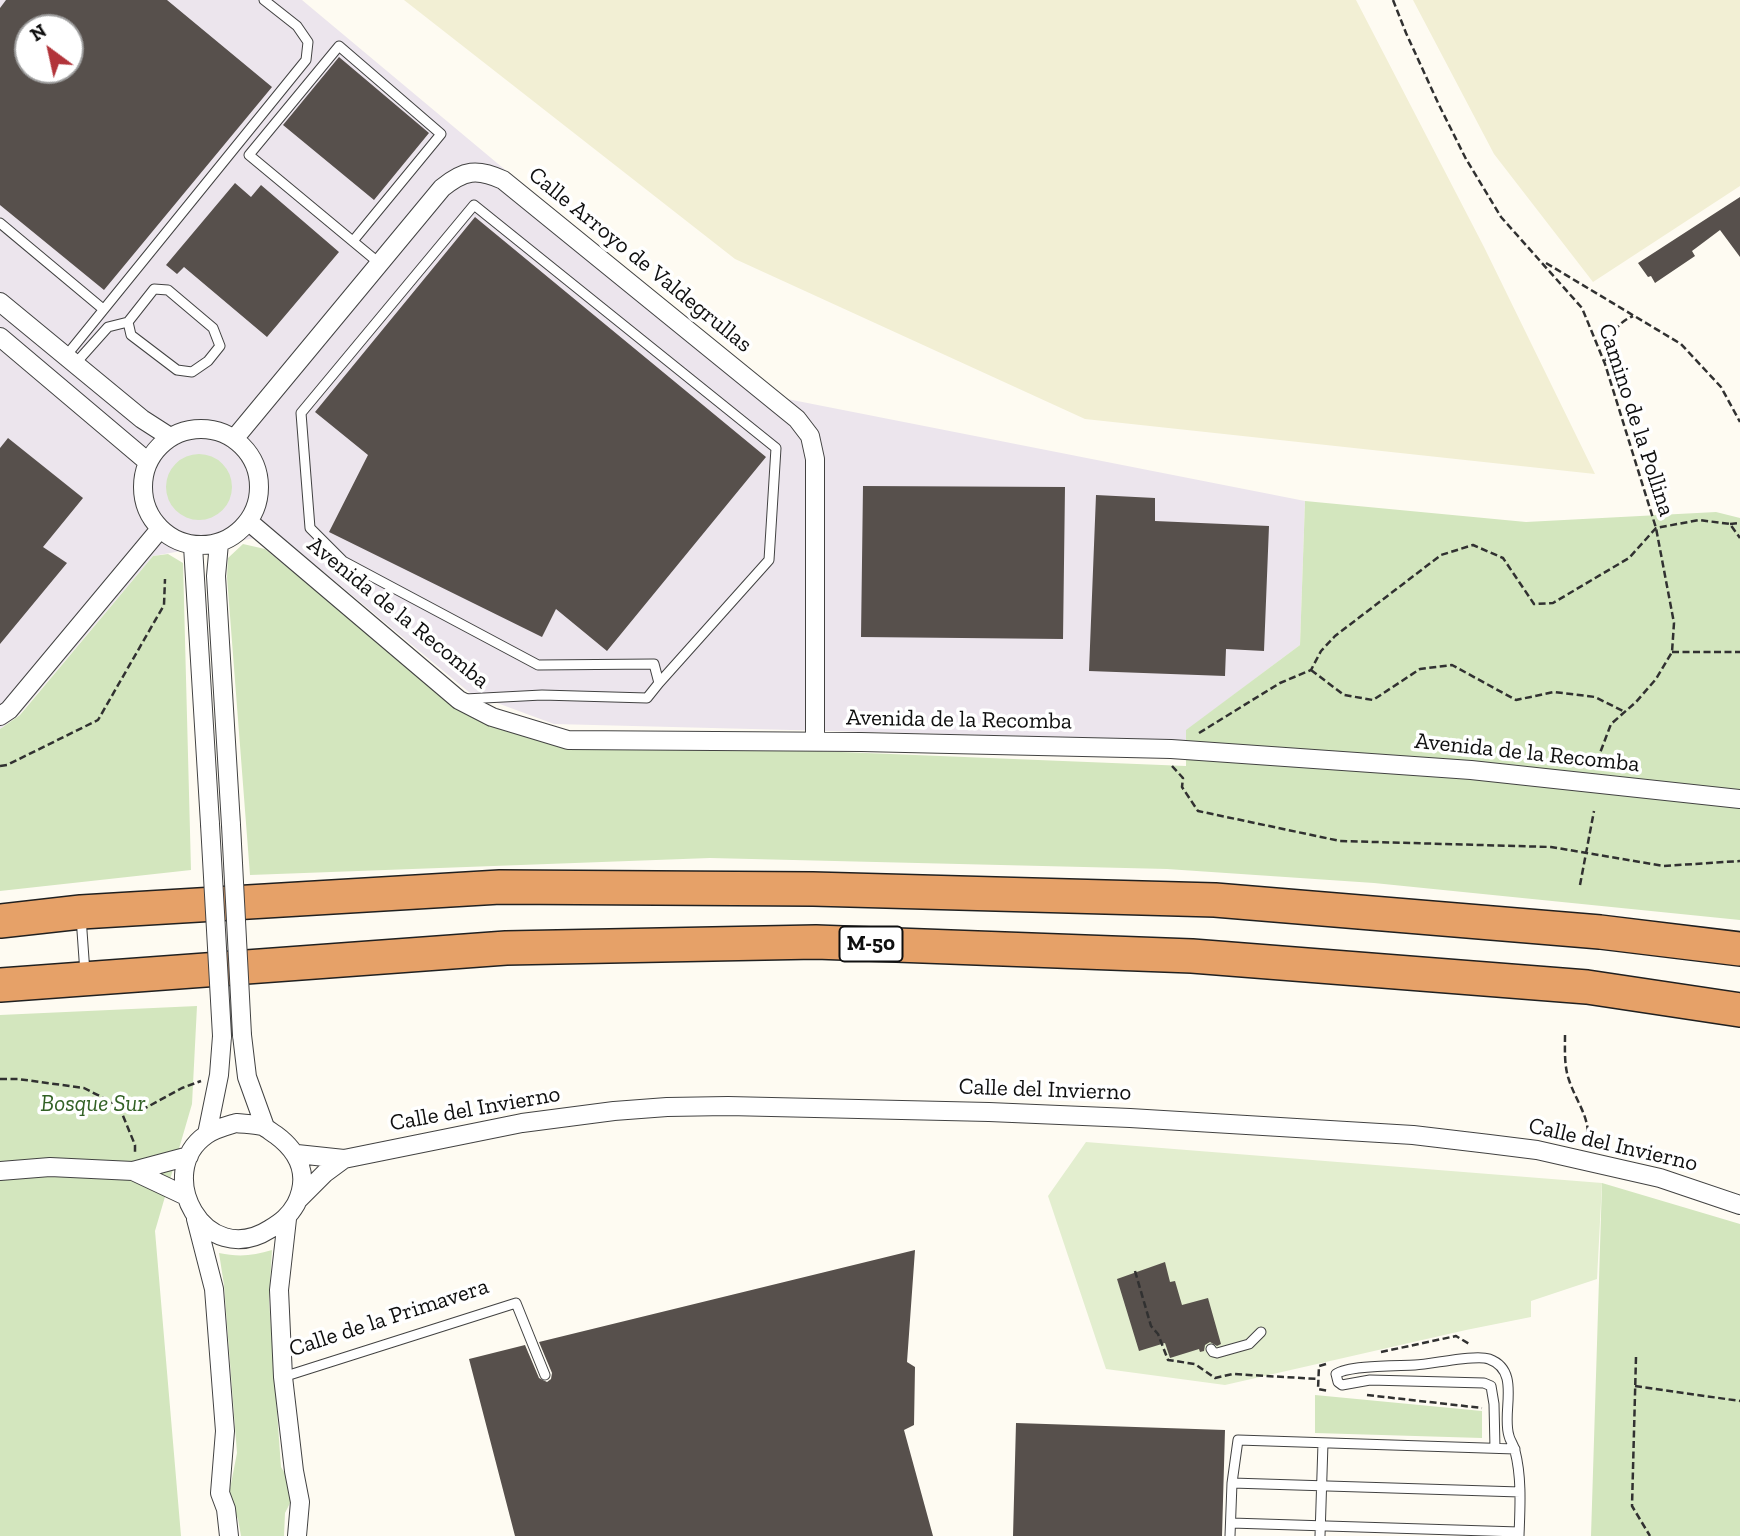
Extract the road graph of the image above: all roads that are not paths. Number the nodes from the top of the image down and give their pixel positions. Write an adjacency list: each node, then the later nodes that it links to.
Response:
1 (264, 0): 6 (lane)
2 (0, 223): 6 (lane)
3 (353, 241): 3 (lane); 4 (lane)
4 (379, 263): 11 (street, Calle Arroyo de Valdegrullas); 20 (street, Calle Arroyo de Valdegrullas)
5 (0, 302): 9 (street)
6 (103, 309): 9 (lane)
7 (128, 322): 7 (lane); 9 (lane)
8 (0, 337): 12 (street)
9 (70, 360): 10 (street)
10 (170, 438): 11 (street); 12 (street)
11 (234, 439): 13 (street)
12 (148, 462): 14 (street)
13 (248, 521): 15 (street); 18 (street, Avenida de la Recomba)
14 (160, 528): 16 (street); 19 (street)
15 (219, 542): 16 (street); 28 (street, bridge)
16 (193, 546): 29 (street, bridge)
17 (659, 683): 17 (lane); 18 (lane)
18 (459, 700): 20 (street, Avenida de la Recomba)
19 (0, 716)
20 (815, 741): 21 (street, Avenida de la Recomba)
21 (1740, 799)
22 (81, 912): 23 (highway); 24 (highway); 25 (lane)
23 (0, 921)
24 (1740, 949)
25 (86, 978): 26 (highway, M-50); 27 (highway, M-50)
26 (0, 985)
27 (1740, 1010)
28 (265, 1127): 29 (street); 30 (street)
29 (207, 1134): 31 (street)
30 (297, 1154): 32 (street); 36 (street)
31 (189, 1156): 34 (street); 35 (street)
32 (344, 1159): 36 (street); 37 (street, Calle del Invierno)
33 (0, 1171): 34 (street)
34 (133, 1171): 35 (street)
35 (186, 1196): 38 (street)
36 (297, 1201): 39 (street)
37 (1740, 1205)
38 (197, 1219): 39 (street); 53 (street)
39 (287, 1219): 43 (street, Calle de la Primavera)
40 (1261, 1332): 41 (lane)
41 (1211, 1349)
42 (545, 1375): 43 (lane, Calle de la Primavera)
43 (283, 1377): 54 (street, Calle de la Primavera)
44 (1323, 1443): 45 (lane); 47 (lane); 48 (lane)
45 (1495, 1448): 46 (lane); 46 (lane)
46 (1515, 1449): 49 (lane)
47 (1232, 1483): 48 (lane); 50 (lane)
48 (1322, 1486): 49 (lane); 51 (lane)
49 (1520, 1492): 52 (lane)
50 (1231, 1523): 51 (lane); 55 (lane)
51 (1321, 1531): 52 (lane)
52 (1519, 1534)
53 (229, 1536)
54 (297, 1536)
55 (1230, 1536)

